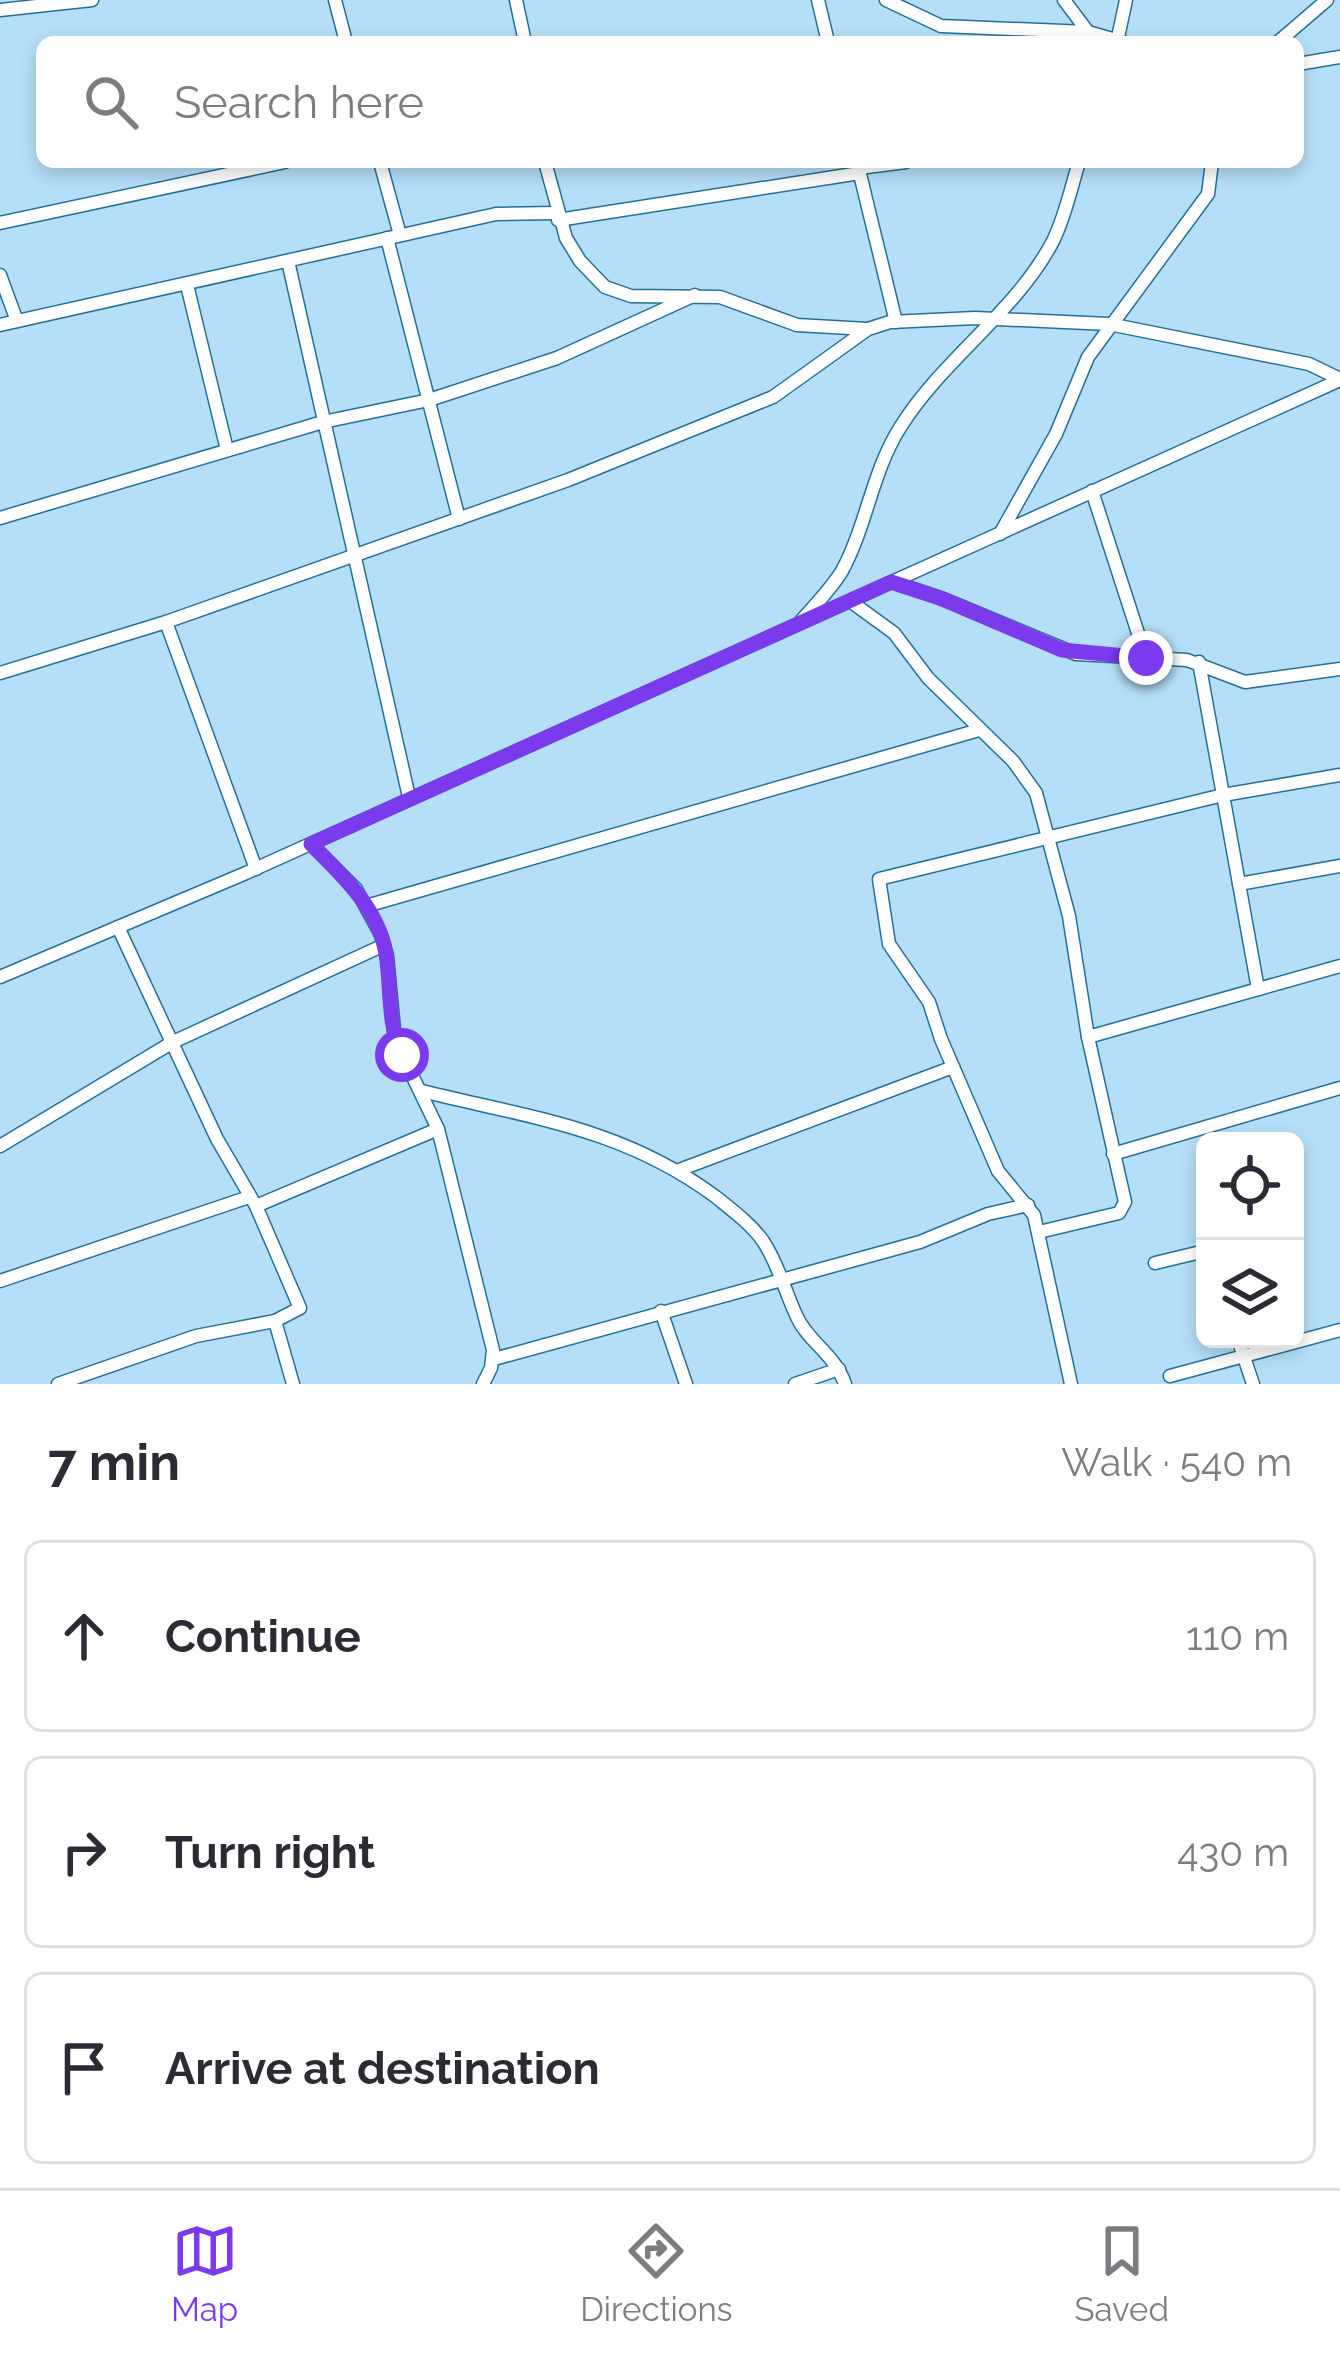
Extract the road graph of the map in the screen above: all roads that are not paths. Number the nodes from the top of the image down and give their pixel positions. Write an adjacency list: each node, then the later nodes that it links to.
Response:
1 (92, 0): 9 (street)
2 (334, 0): 11 (street)
3 (516, 0): 12 (street)
4 (818, 0): 13 (street)
5 (886, 0): 10 (street)
6 (1064, 0): 10 (street)
7 (1126, 0): 15 (street)
8 (1327, 0): 16 (street)
9 (0, 10)
10 (1088, 32): 14 (street)
11 (344, 36)
12 (524, 36)
13 (827, 36)
14 (1102, 36)
15 (1120, 36)
16 (1285, 36)
17 (1340, 56): 18 (street)
18 (1304, 63)
19 (257, 168): 26 (street)
20 (381, 168): 27 (street)
21 (546, 168): 25 (street)
22 (859, 168): 25 (street); 34 (street)
23 (1077, 168): 32 (street)
24 (1211, 168): 35 (street)
25 (557, 217): 27 (street); 31 (street)
26 (0, 223)
27 (394, 237): 28 (street); 39 (street)
28 (288, 261): 30 (street); 40 (street)
29 (0, 275): 33 (street)
30 (187, 285): 33 (street); 41 (street)
31 (694, 295): 37 (street); 39 (street)
32 (995, 318): 34 (street); 35 (street); 50 (street)
33 (17, 321): 36 (street)
34 (896, 322): 37 (street)
35 (1109, 324): 38 (street); 45 (street)
36 (0, 325)
37 (868, 329): 44 (street)
38 (1340, 379): 42 (street)
39 (429, 400): 40 (street); 44 (street)
40 (323, 422): 41 (street); 46 (street)
41 (227, 450): 43 (street)
42 (1092, 491): 45 (street); 51 (street)
43 (0, 518)
44 (459, 519): 46 (street)
45 (999, 535): 47 (street)
46 (353, 557): 49 (street); 58 (street)
47 (891, 582): 48 (street); 51 (street)
48 (850, 601): 50 (street); 55 (street)
49 (166, 622): 54 (street); 62 (street)
50 (799, 624): 58 (street)
51 (1146, 658): 52 (street)
52 (1199, 662): 53 (street); 57 (street)
53 (1340, 669)
54 (0, 673)
55 (979, 730): 59 (street); 64 (street)
56 (1340, 775): 57 (street)
57 (1223, 795): 59 (street); 63 (street)
58 (409, 797): 60 (street)
59 (1050, 836): 70 (street); 72 (street)
60 (311, 844): 62 (street); 64 (street)
61 (1340, 866): 63 (street)
62 (256, 868): 65 (street)
63 (1240, 884): 69 (street)
64 (366, 906): 66 (street)
65 (118, 927): 68 (street); 71 (street)
66 (384, 945): 71 (street); 74 (street)
67 (1340, 966): 69 (street)
68 (0, 977)
69 (1258, 989): 70 (street)
70 (1088, 1037): 77 (street)
71 (173, 1042): 76 (street); 79 (street)
72 (953, 1066): 78 (street); 80 (street)
73 (1340, 1088): 77 (street)
74 (422, 1091): 75 (street); 78 (street)
75 (437, 1130): 79 (street); 91 (street)
76 (0, 1147)
77 (1113, 1154): 81 (street)
78 (679, 1170): 84 (street)
79 (253, 1201): 85 (street); 87 (street)
80 (1028, 1205): 81 (street); 84 (street)
81 (1039, 1232): 100 (street)
82 (1196, 1253): 83 (street)
83 (1154, 1263)
84 (783, 1277): 86 (street); 92 (street)
85 (0, 1281)
86 (661, 1311): 91 (street); 97 (street)
87 (275, 1321): 94 (street); 95 (street)
88 (1340, 1330): 90 (street)
89 (1241, 1348): 90 (street)
90 (1243, 1355): 93 (street); 101 (street)
91 (494, 1359): 96 (street)
92 (839, 1370): 98 (street); 99 (street)
93 (1171, 1376)
94 (58, 1384)
95 (293, 1384)
96 (483, 1384)
97 (686, 1384)
98 (795, 1384)
99 (845, 1384)
100 (1071, 1384)
101 (1253, 1384)

